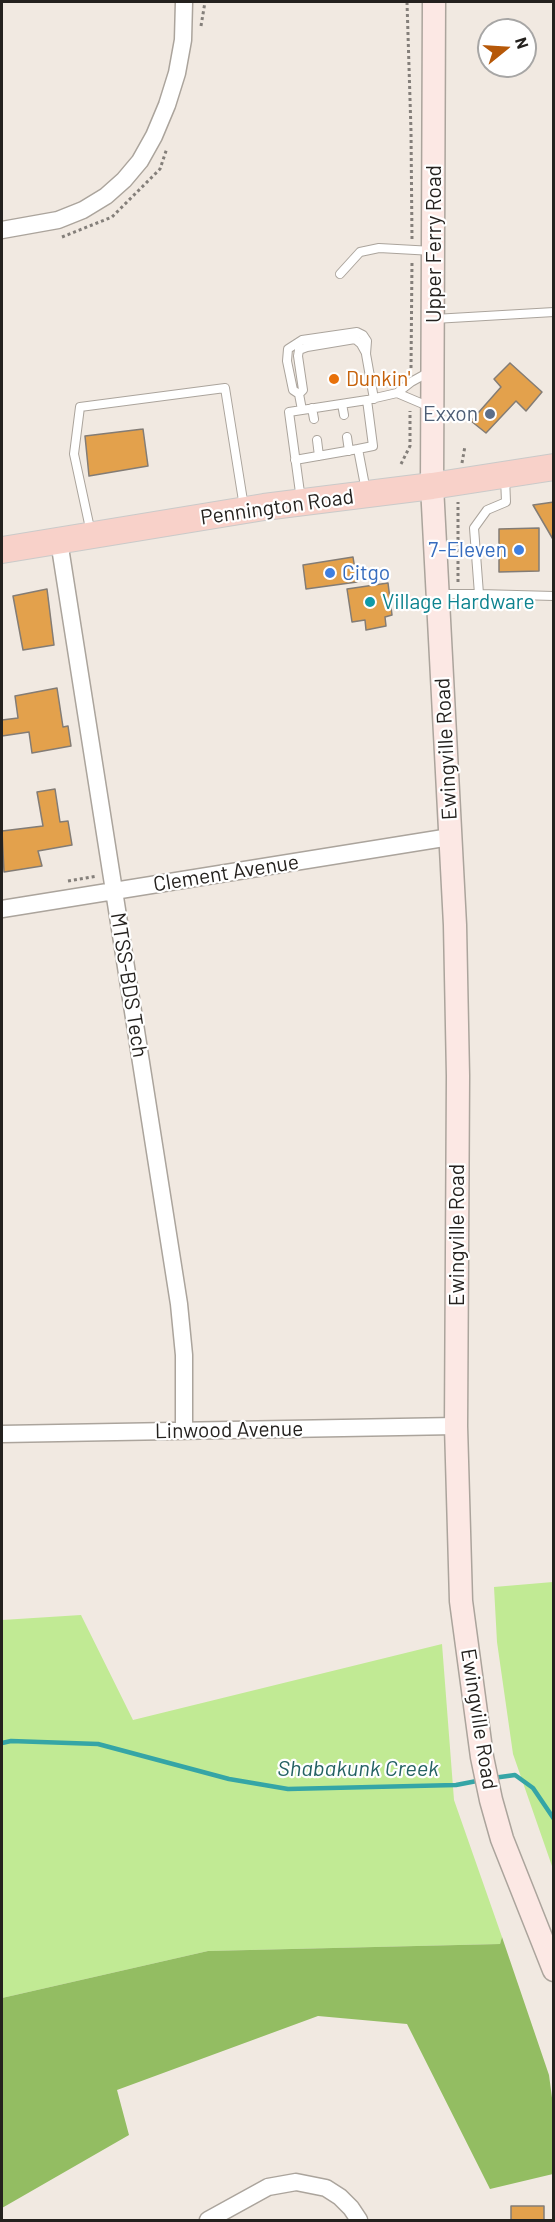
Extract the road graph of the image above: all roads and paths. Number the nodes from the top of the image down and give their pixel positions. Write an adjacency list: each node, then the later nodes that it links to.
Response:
1 (184, 2): 4 (street)
2 (407, 2): 5 (path)
3 (434, 2): 5 (main road, Upper Ferry Road)
4 (2, 230)
5 (423, 250): 6 (lane); 8 (main road, Upper Ferry Road); 10 (path)
6 (340, 274)
7 (554, 312): 8 (lane)
8 (434, 319): 9 (main road, Upper Ferry Road)
9 (433, 370): 10 (lane); 16 (main road, Upper Ferry Road)
10 (411, 382): 11 (lane)
11 (397, 393): 12 (lane); 13 (lane)
12 (411, 399): 16 (lane); 25 (path)
13 (370, 400): 14 (lane); 17 (lane); 22 (lane)
14 (342, 404): 15 (lane); 18 (lane)
15 (312, 408): 17 (lane); 19 (lane)
16 (433, 409): 28 (main road, Upper Ferry Road)
17 (302, 410): 24 (lane)
18 (344, 415)
19 (314, 419)
20 (347, 436): 22 (lane)
21 (317, 440): 23 (lane)
22 (354, 450): 23 (lane); 29 (lane)
23 (319, 456): 24 (lane)
24 (295, 460): 30 (lane)
25 (400, 464)
26 (554, 467): 27 (main road, Pennington Road)
27 (504, 474): 28 (main road, Pennington Road); 36 (lane)
28 (432, 486): 29 (main road, Pennington Road); 35 (main road, Ewingville Road)
29 (367, 494): 30 (main road, Pennington Road)
30 (301, 503): 31 (main road, Pennington Road)
31 (245, 510): 32 (main road, Pennington Road); 32 (lane)
32 (91, 535): 33 (main road, Pennington Road)
33 (59, 541): 34 (main road, Pennington Road); 39 (street, MTSS-BDS Tech)
34 (2, 550)
35 (438, 594): 36 (lane); 38 (main road, Ewingville Road)
36 (479, 594): 37 (lane)
37 (554, 596)
38 (450, 837): 39 (street, Clement Avenue); 41 (main road, Ewingville Road)
39 (114, 891): 40 (street, Clement Avenue); 42 (street, MTSS-BDS Tech)
40 (2, 909)
41 (456, 1426): 42 (street, Linwood Avenue); 44 (main road, Ewingville Road)
42 (184, 1430): 43 (street, Linwood Avenue)
43 (2, 1434)
44 (554, 1970)
45 (208, 2220): 46 (street)
46 (359, 2220)

